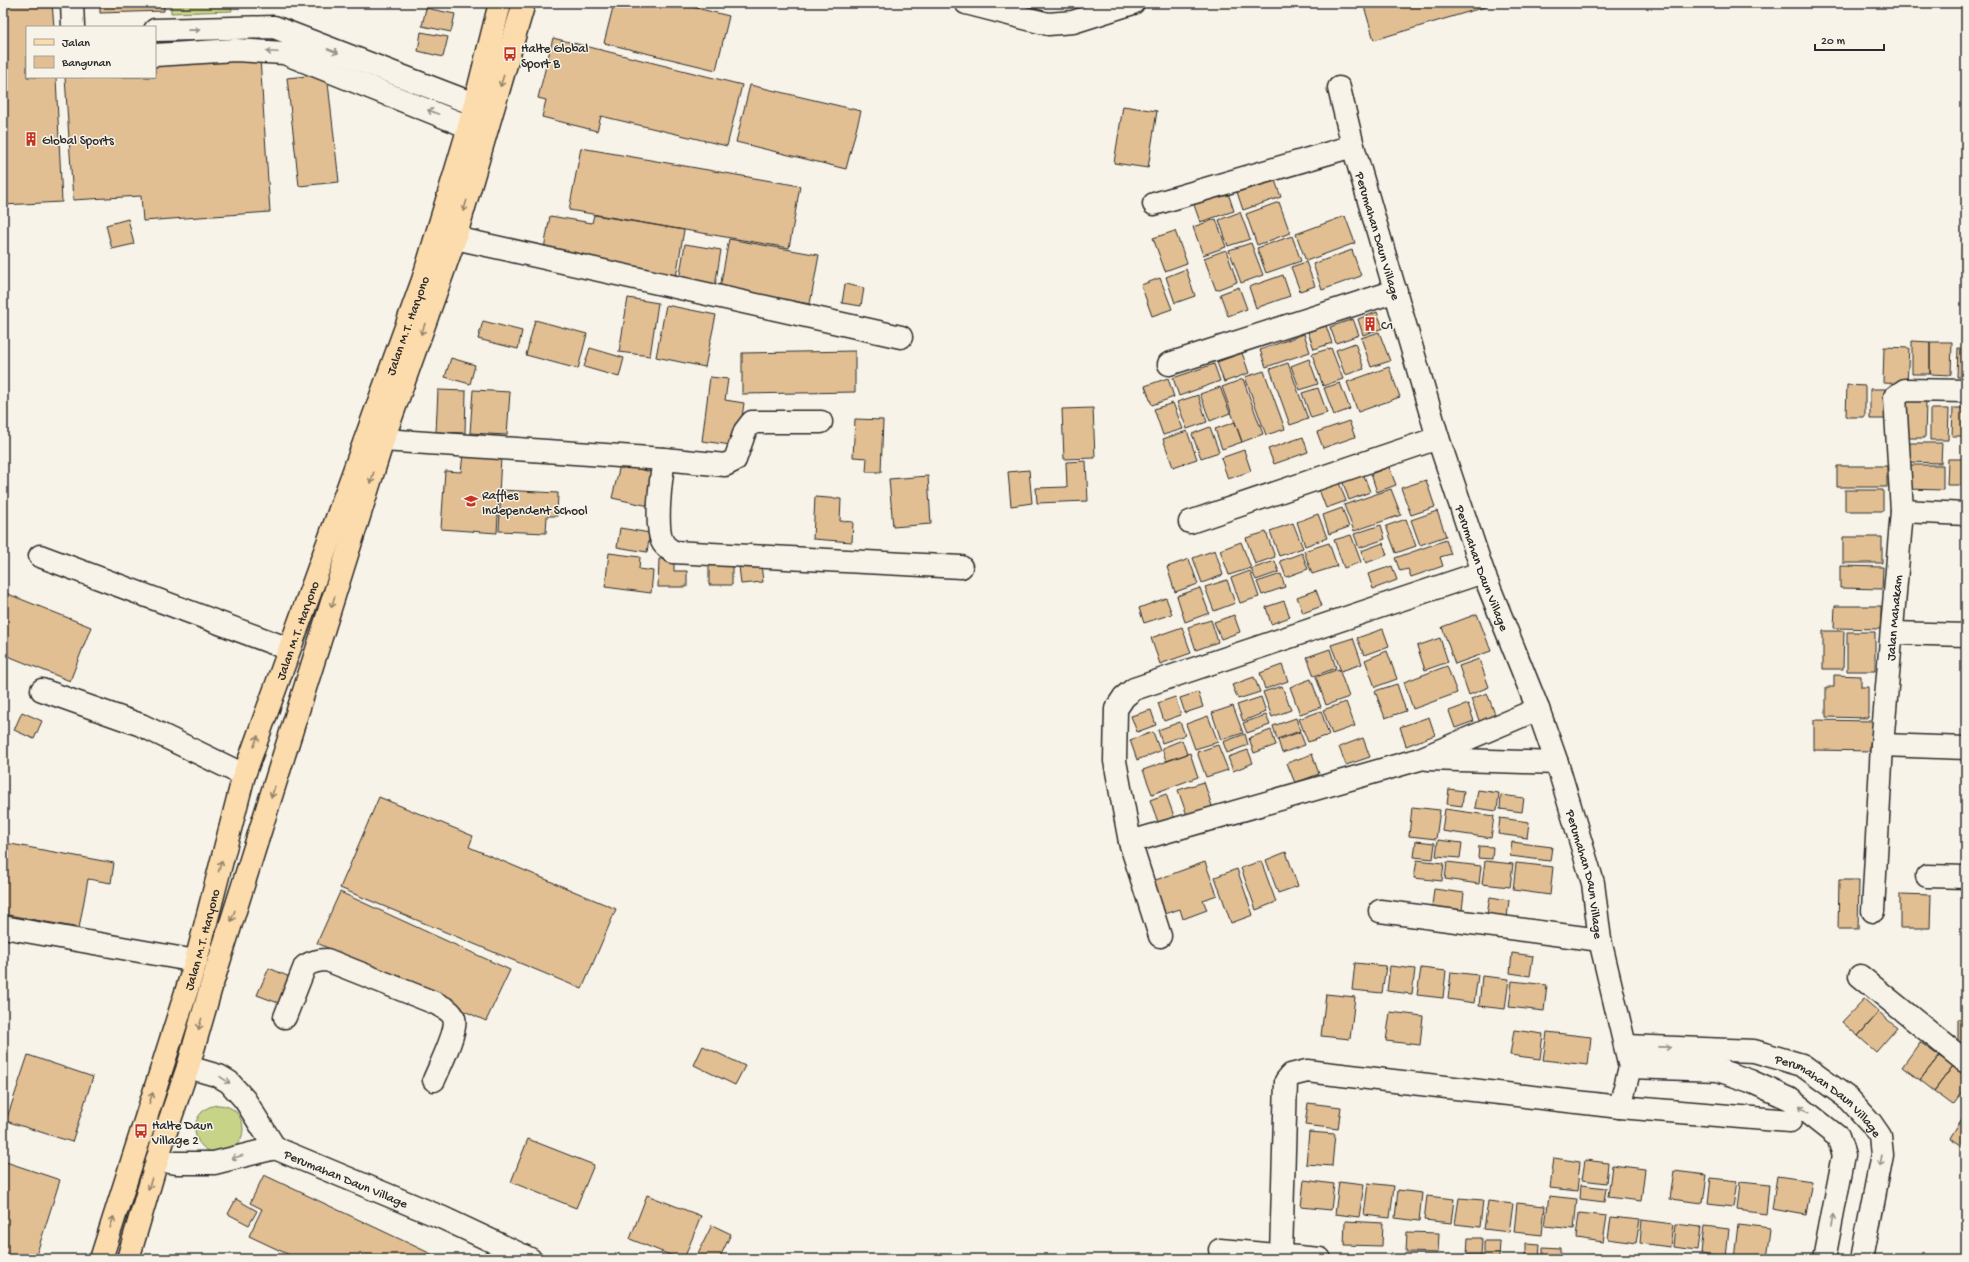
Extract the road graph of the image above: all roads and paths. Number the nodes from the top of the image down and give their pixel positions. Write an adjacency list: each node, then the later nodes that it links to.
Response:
1 (72, 3): 6 (street)
2 (500, 3): 13 (main road, Jalan M.T. Haryono)
3 (524, 3): 17 (main road, Jalan M.T. Haryono, one-way to 17)
4 (966, 3): 5 (street)
5 (1133, 3)
6 (73, 26)
7 (241, 29): 8 (street, one-way to 7); 9 (street); 10 (street)
8 (156, 30)
9 (298, 48): 10 (street, one-way to 10); 13 (street, one-way to 13); 14 (street, one-way to 9)
10 (243, 50): 11 (street)
11 (156, 55)
12 (1340, 88): 15 (street, Perumahan Daun Village)
13 (474, 104): 14 (main road, Jalan M.T. Haryono)
14 (469, 127): 34 (main road, Jalan M.T. Haryono)
15 (1352, 146): 16 (street); 18 (street, Perumahan Daun Village)
16 (1154, 204)
17 (455, 238): 19 (street); 24 (main road, Jalan M.T. Haryono, one-way to 24)
18 (1396, 291): 20 (street); 23 (street, Perumahan Daun Village)
19 (901, 337)
20 (1169, 364)
21 (1966, 392): 26 (street, Jalan Mahakam)
22 (822, 422): 25 (street)
23 (1438, 438): 28 (street); 31 (street, Perumahan Daun Village)
24 (384, 440): 25 (street); 56 (main road, Jalan M.T. Haryono, one-way to 56)
25 (664, 459): 30 (street)
26 (1902, 511): 27 (street); 32 (street, Jalan Mahakam)
27 (1966, 514)
28 (1190, 522)
29 (40, 556): 34 (street)
30 (961, 567)
31 (1483, 572): 36 (street, Perumahan Daun Village); 42 (street)
32 (1892, 633): 33 (street); 37 (street, Jalan Mahakam)
33 (1966, 634)
34 (289, 649): 41 (main road, Jalan M.T. Haryono, one-way to 34)
35 (42, 690): 41 (street)
36 (1538, 709): 39 (street); 40 (street, Perumahan Daun Village)
37 (1882, 745): 38 (street); 45 (street, Jalan Mahakam)
38 (1966, 748)
39 (1420, 759): 40 (street); 42 (street)
40 (1557, 763): 49 (street, Perumahan Daun Village)
41 (244, 775): 50 (main road, Jalan M.T. Haryono, one-way to 41)
42 (1130, 842): 48 (street)
43 (1927, 876): 44 (street)
44 (1966, 878)
45 (1873, 911)
46 (1380, 912): 49 (street)
47 (3, 927): 50 (street)
48 (1160, 936)
49 (1600, 940): 53 (street, Perumahan Daun Village)
50 (196, 961): 54 (main road, Jalan M.T. Haryono)
51 (1860, 976): 55 (street)
52 (285, 1017): 58 (street)
53 (1626, 1046): 57 (street, Perumahan Daun Village); 71 (street, Perumahan Daun Village, one-way to 71)
54 (165, 1060): 56 (main road); 62 (main road, Jalan M.T. Haryono, one-way to 54)
55 (1966, 1062)
56 (188, 1067): 61 (street, Perumahan Daun Village, one-way to 61); 63 (main road, Jalan M.T. Haryono)
57 (1630, 1067): 59 (street); 70 (street, Perumahan Daun Village, one-way to 57)
58 (434, 1080)
59 (1620, 1107): 60 (street); 65 (street)
60 (1790, 1121)
61 (275, 1148): 63 (street, one-way to 63); 68 (street, Perumahan Daun Village)
62 (134, 1154): 63 (main road); 66 (main road, Jalan M.T. Haryono, one-way to 62)
63 (157, 1160): 67 (main road, Jalan M.T. Haryono, one-way to 67)
64 (1220, 1250): 65 (street)
65 (1281, 1255): 69 (street)
66 (100, 1259)
67 (128, 1259)
68 (530, 1259)
69 (1320, 1259)
70 (1824, 1259)
71 (1862, 1259)

